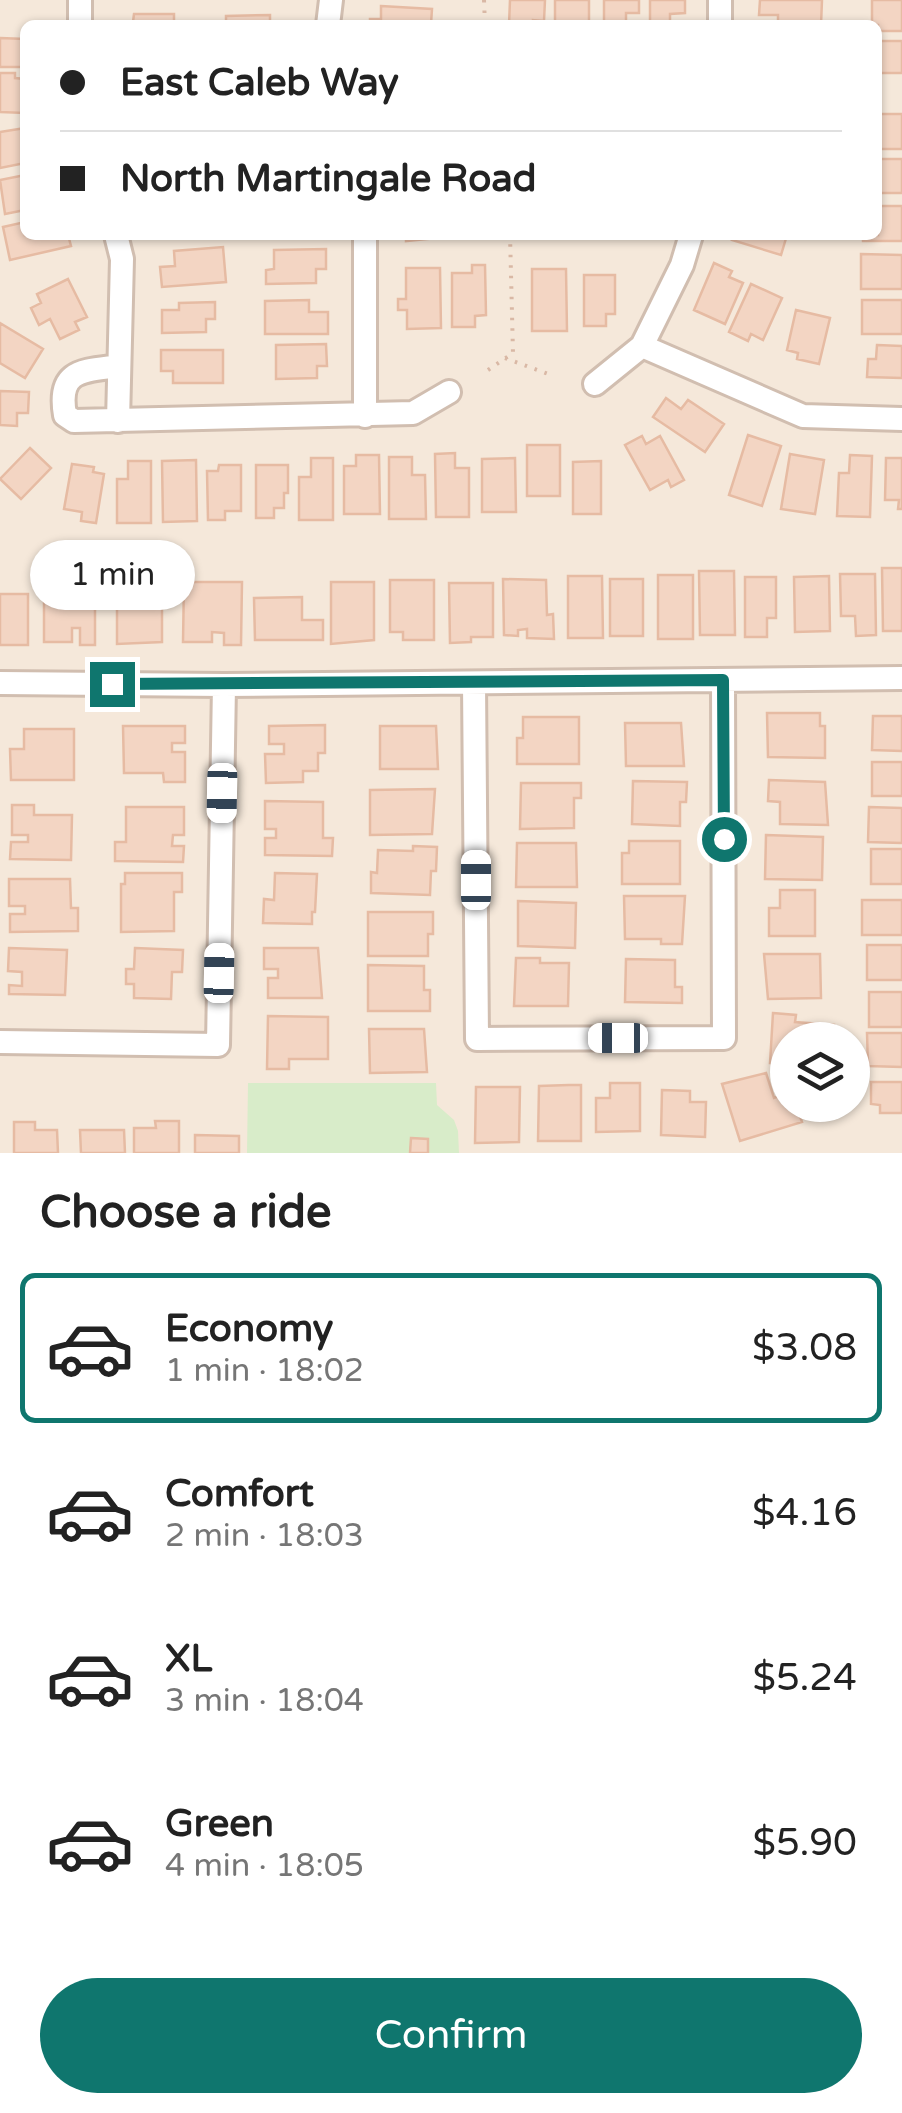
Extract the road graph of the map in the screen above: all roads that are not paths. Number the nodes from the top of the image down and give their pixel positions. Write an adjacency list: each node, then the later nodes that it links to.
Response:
1 (117, 240): 5 (street)
2 (365, 240): 8 (street)
3 (690, 240): 4 (street)
4 (642, 346): 6 (street); 9 (street)
5 (119, 366): 10 (street); 10 (street)
6 (596, 384)
7 (450, 392): 8 (street)
8 (365, 416): 10 (street)
9 (902, 419)
10 (118, 421)
11 (902, 678): 12 (street)
12 (723, 680): 13 (street); 13 (street)
13 (474, 682): 15 (street)
14 (0, 684): 15 (street)
15 (224, 685): 16 (street)
16 (0, 1042)

